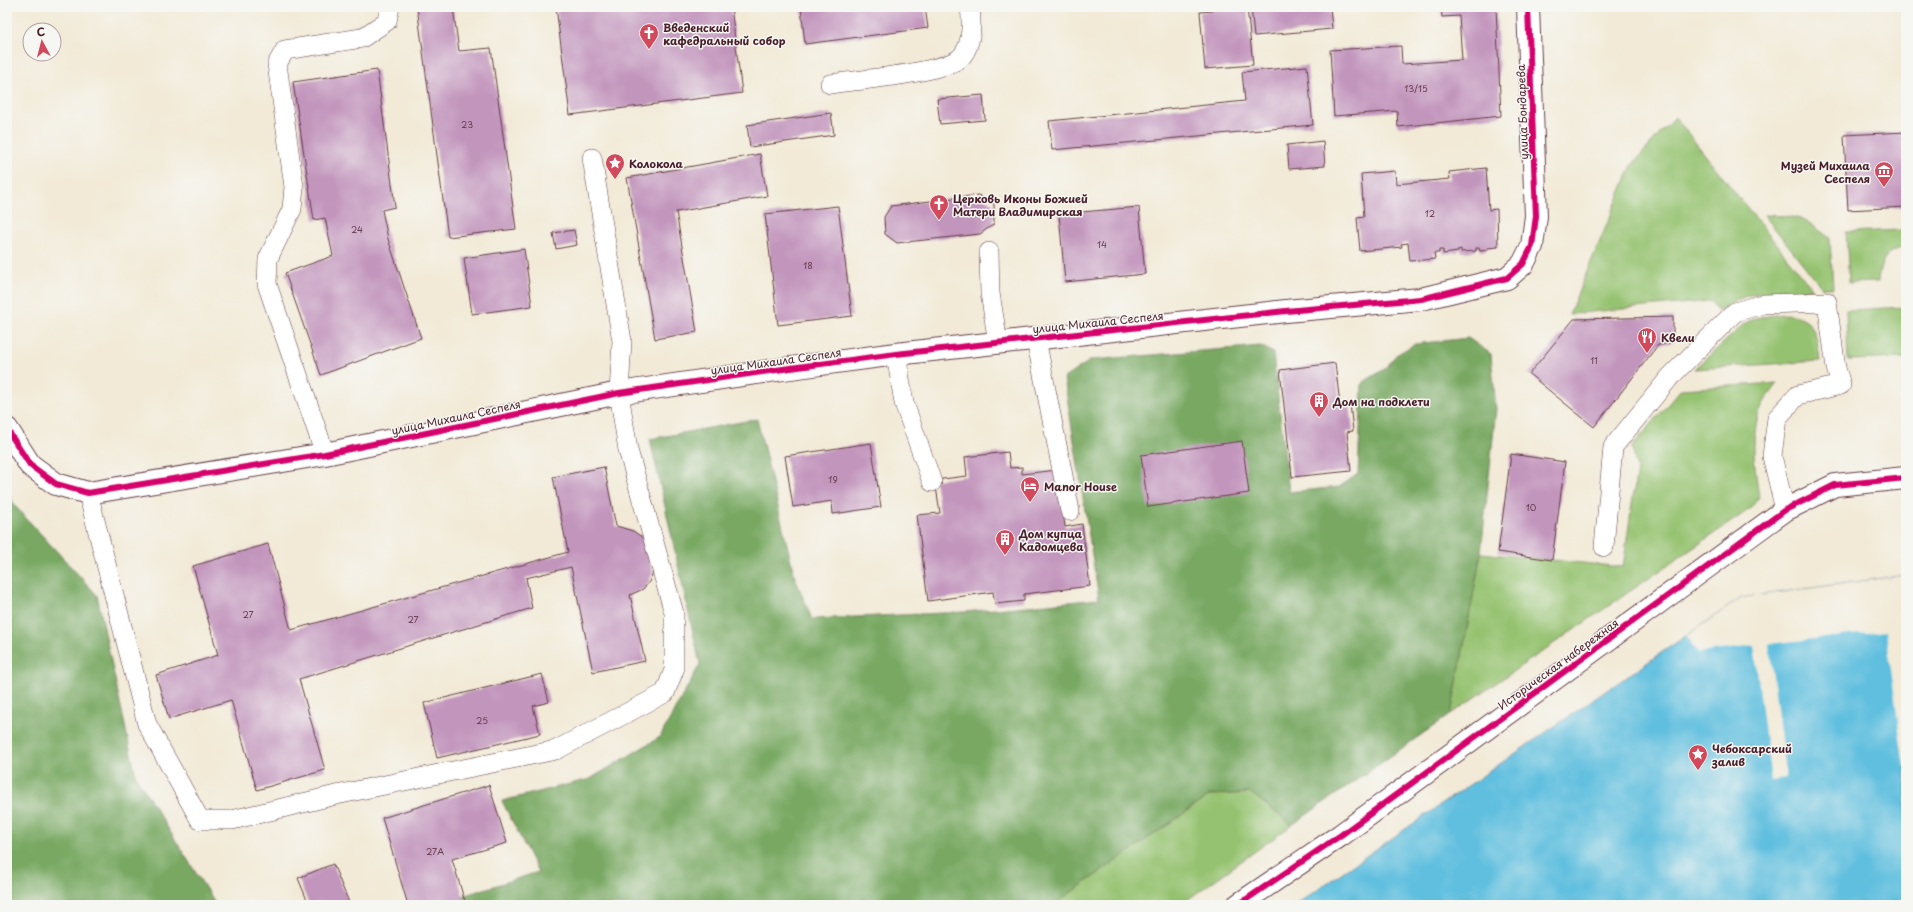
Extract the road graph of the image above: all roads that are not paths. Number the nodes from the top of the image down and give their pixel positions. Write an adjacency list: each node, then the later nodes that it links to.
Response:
1 (390, 7): 13 (lane)
2 (970, 7): 4 (lane)
3 (1528, 7): 6 (street, улица Бондарева)
4 (830, 84)
5 (592, 158): 11 (lane)
6 (1536, 216): 8 (street, улица Михаила Сеспеля)
7 (989, 252): 9 (lane)
8 (1036, 340): 9 (street, улица Михаила Сеспеля); 18 (lane)
9 (998, 343): 10 (street, улица Михаила Сеспеля)
10 (896, 354): 11 (street, улица Михаила Сеспеля); 15 (lane)
11 (619, 393): 13 (street, улица Михаила Сеспеля); 16 (lane)
12 (7, 429): 16 (street, улица Михаила Сеспеля)
13 (326, 454): 16 (street, улица Михаила Сеспеля)
14 (1906, 478): 17 (street, Историческая набережная)
15 (932, 482)
16 (88, 493)
17 (1785, 510): 19 (lane); 20 (street, Историческая набережная)
18 (1070, 511)
19 (1604, 547)
20 (1238, 905)

